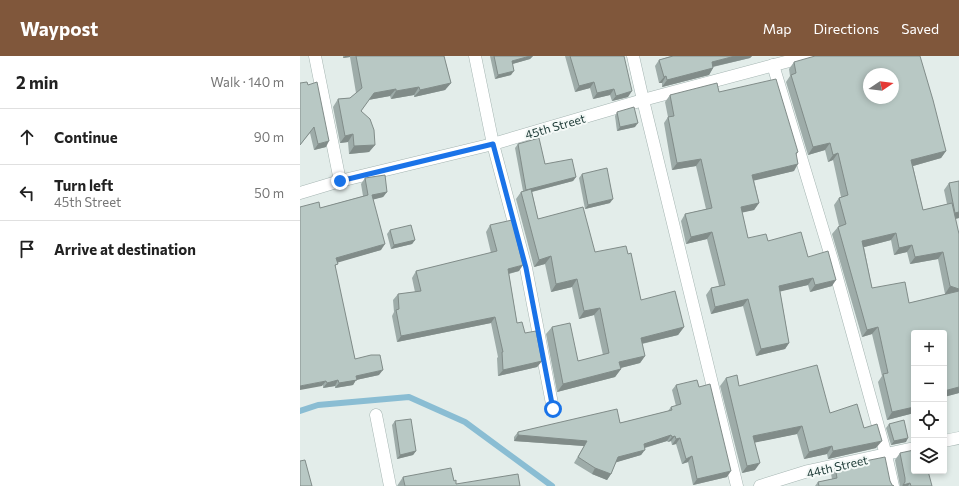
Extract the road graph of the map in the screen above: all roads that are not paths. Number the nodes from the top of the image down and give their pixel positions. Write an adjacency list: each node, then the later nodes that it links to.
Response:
1 (315, 56): 9 (street)
2 (475, 56): 8 (street)
3 (633, 56): 7 (street)
4 (808, 56): 5 (street, 45th Street)
5 (795, 58): 6 (street, 45th Street)
6 (773, 65): 7 (street, 45th Street); 16 (street)
7 (643, 100): 8 (street, 45th Street); 18 (street)
8 (493, 144): 9 (street, 45th Street); 11 (street)
9 (340, 181): 10 (street, 45th Street)
10 (300, 193)
11 (553, 409)
12 (376, 415): 17 (street)
13 (959, 438): 14 (street)
14 (947, 440)
15 (911, 449): 16 (street, 44th Street)
16 (886, 455): 19 (street, 44th Street); 20 (street)
17 (390, 486)
18 (738, 486)
19 (760, 486)
20 (893, 486)

